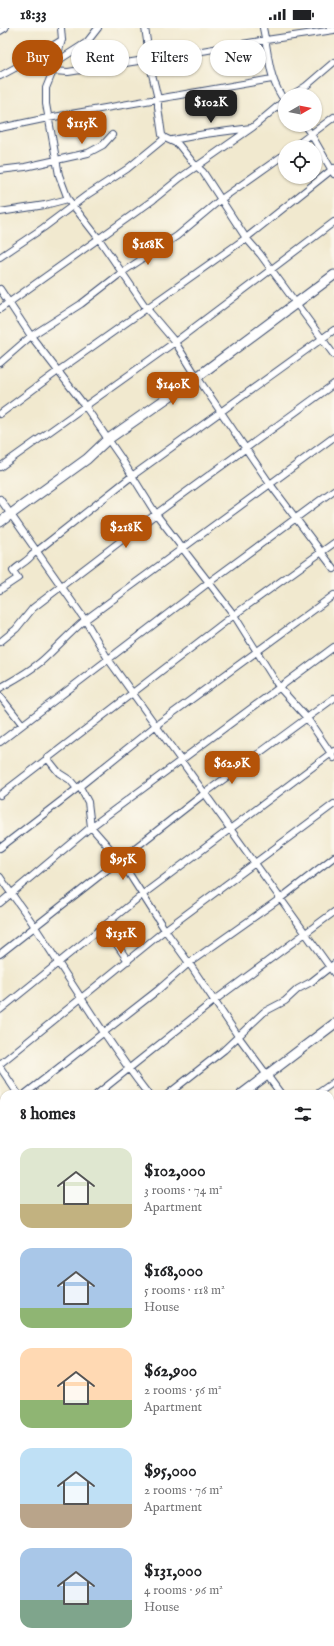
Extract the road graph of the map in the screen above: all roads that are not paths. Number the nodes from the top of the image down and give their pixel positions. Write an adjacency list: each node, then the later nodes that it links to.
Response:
1 (5, 28): 7 (street)
2 (61, 28): 8 (street)
3 (98, 28): 11 (street)
4 (145, 28): 9 (street)
5 (263, 28): 10 (street)
6 (334, 30): 10 (street)
7 (0, 31)
8 (62, 40)
9 (147, 40)
10 (266, 40): 19 (street)
11 (63, 57)
12 (137, 61): 15 (street)
13 (334, 62): 20 (street)
14 (12, 70): 16 (street)
15 (63, 72)
16 (0, 76)
17 (51, 76): 25 (street)
18 (153, 76): 22 (street)
19 (272, 79): 21 (street); 22 (street)
20 (303, 88)
21 (278, 91)
22 (158, 99): 25 (street); 30 (street)
23 (278, 106): 27 (street)
24 (334, 117): 28 (street)
25 (48, 118): 26 (street); 34 (street)
26 (0, 128)
27 (253, 128): 31 (street); 35 (street)
28 (311, 134): 32 (street); 37 (street)
29 (112, 135): 34 (street)
30 (165, 138): 31 (street); 40 (street)
31 (172, 140): 35 (street)
32 (303, 140)
33 (278, 159): 39 (street)
34 (56, 160): 36 (street); 38 (street)
35 (197, 167): 39 (street); 44 (street)
36 (0, 170)
37 (333, 170): 43 (street)
38 (68, 199): 40 (street); 41 (street)
39 (220, 200): 43 (street); 47 (street)
40 (73, 205): 44 (street); 45 (street)
41 (0, 212)
42 (334, 222): 46 (street)
43 (246, 238): 46 (street); 53 (street)
44 (99, 239): 47 (street); 50 (street)
45 (0, 257)
46 (270, 269): 51 (street); 57 (street)
47 (121, 273): 53 (street); 55 (street)
48 (334, 274): 51 (street)
49 (0, 289): 50 (street)
50 (9, 302): 52 (street); 55 (street)
51 (297, 303): 56 (street); 61 (street)
52 (0, 309)
53 (147, 309): 57 (street); 60 (street)
54 (334, 330): 56 (street)
55 (31, 336): 59 (street); 60 (street)
56 (323, 338): 58 (street); 64 (street)
57 (175, 342): 61 (street); 63 (street)
58 (334, 355)
59 (0, 363)
60 (58, 371): 63 (street); 65 (street)
61 (197, 377): 64 (street); 67 (street)
62 (334, 384): 68 (street)
63 (85, 406): 67 (street); 69 (street)
64 (221, 412): 68 (street); 70 (street)
65 (0, 414)
66 (334, 437): 71 (street)
67 (107, 440): 70 (street); 74 (street)
68 (247, 448): 71 (street); 75 (street)
69 (0, 467)
70 (132, 476): 75 (street); 80 (street)
71 (270, 484): 76 (street); 79 (street)
72 (334, 490): 76 (street)
73 (0, 499): 74 (street)
74 (10, 514): 77 (street); 80 (street)
75 (156, 514): 79 (street); 84 (street)
76 (296, 519): 81 (street); 83 (street)
77 (0, 522)
78 (334, 543): 81 (street)
79 (183, 549): 83 (street); 88 (street)
80 (37, 551): 84 (street); 85 (street)
81 (322, 552): 82 (street); 87 (street)
82 (334, 569)
83 (208, 583): 87 (street); 92 (street)
84 (62, 586): 88 (street); 89 (street)
85 (0, 590)
86 (334, 595): 91 (street)
87 (234, 615): 91 (street); 95 (street)
88 (85, 620): 92 (street); 94 (street)
89 (0, 642)
90 (334, 647): 93 (street)
91 (257, 652): 93 (street); 100 (street)
92 (108, 659): 95 (street); 99 (street)
93 (279, 687): 98 (street); 104 (street)
94 (0, 688)
95 (132, 692): 100 (street); 103 (street)
96 (0, 696): 99 (street)
97 (334, 698): 98 (street)
98 (307, 718): 102 (street); 106 (street)
99 (22, 724): 101 (street)
100 (155, 726): 104 (street); 105 (street)
101 (0, 742)
102 (333, 754): 110 (street)
103 (47, 758): 105 (street); 107 (street)
104 (181, 761): 106 (street); 109 (street)
105 (80, 787): 109 (street); 111 (street)
106 (205, 793): 110 (street); 113 (street)
107 (0, 795)
108 (334, 804): 114 (street)
109 (91, 827): 113 (street); 116 (street)
110 (230, 829): 114 (street); 117 (street)
111 (0, 848)
112 (334, 858): 118 (street)
113 (121, 861): 117 (street); 121 (street)
114 (256, 863): 118 (street); 123 (street)
115 (0, 877): 116 (street)
116 (11, 894): 119 (street); 121 (street)
117 (142, 895): 122 (street); 123 (street)
118 (281, 898): 124 (street); 128 (street)
119 (0, 903)
120 (334, 912): 124 (street)
121 (35, 927): 125 (street); 127 (street)
122 (105, 927): 126 (street); 127 (street)
123 (165, 930): 126 (street); 128 (street)
124 (305, 934): 129 (street); 132 (street)
125 (0, 954)
126 (128, 961): 131 (street)
127 (58, 963): 131 (street); 133 (street)
128 (189, 963): 132 (street); 135 (street)
129 (332, 965): 130 (street); 136 (street)
130 (334, 973)
131 (80, 998): 135 (street); 137 (street)
132 (215, 1000): 136 (street); 138 (street)
133 (0, 1010)
134 (334, 1024): 139 (street)
135 (104, 1032): 138 (street); 142 (street)
136 (238, 1036): 139 (street); 145 (street)
137 (0, 1066): 141 (street)
138 (129, 1069): 143 (street); 144 (street)
139 (266, 1074): 146 (street); 147 (street)
140 (334, 1082): 148 (street)
141 (15, 1090)
142 (30, 1090)
143 (102, 1090)
144 (145, 1090)
145 (173, 1090)
146 (247, 1090)
147 (278, 1090)
148 (323, 1090)

